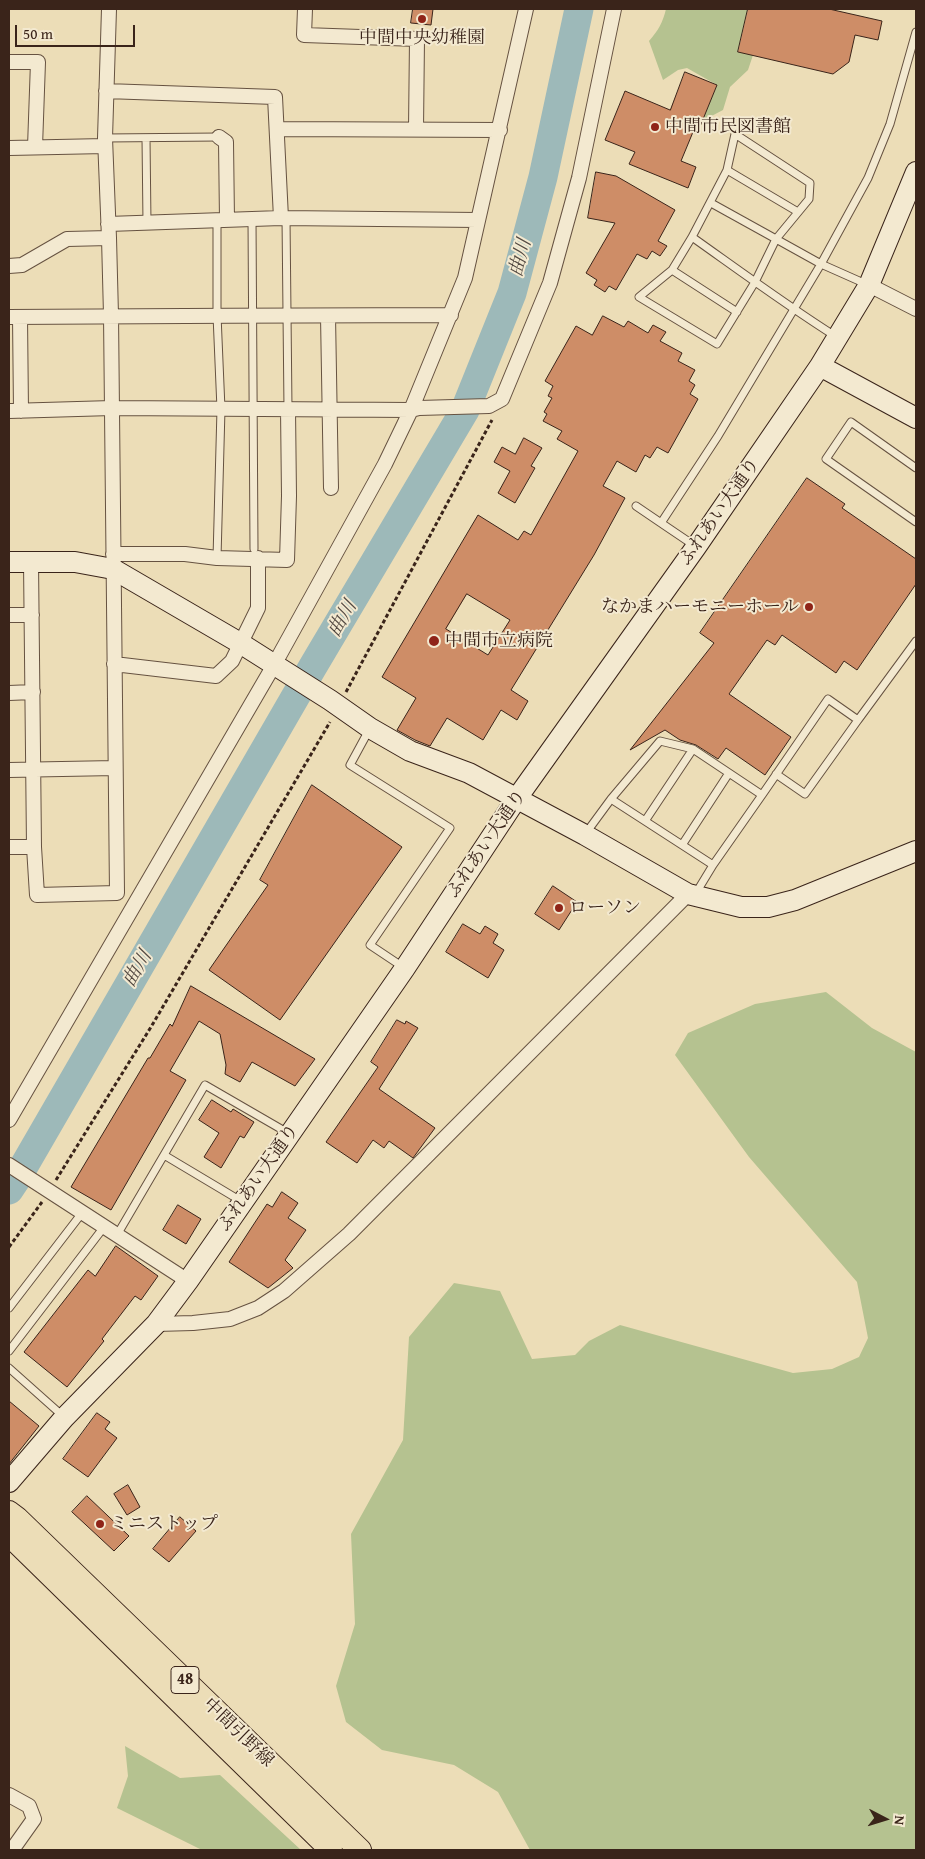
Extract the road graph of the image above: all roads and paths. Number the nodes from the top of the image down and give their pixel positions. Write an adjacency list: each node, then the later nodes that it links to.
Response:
1 (110, 9): 7 (street)
2 (304, 9): 9 (street)
3 (526, 9): 10 (street)
4 (614, 9): 45 (street)
5 (916, 32): 28 (lane)
6 (9, 62): 14 (street)
7 (106, 91): 8 (street); 13 (street)
8 (277, 129): 9 (street); 20 (street)
9 (416, 129): 10 (street)
10 (500, 130): 23 (street)
11 (219, 137): 12 (lane); 22 (street)
12 (146, 138): 13 (lane); 24 (lane)
13 (105, 142): 14 (street); 25 (street)
14 (35, 147): 15 (street)
15 (9, 148)
16 (728, 170): 18 (lane); 19 (lane); 19 (lane)
17 (916, 172): 32 (street, ふれあい大通り)
18 (711, 203): 26 (lane); 27 (lane)
19 (798, 212): 27 (lane)
20 (283, 218): 21 (street); 23 (street); 42 (lane)
21 (252, 219): 22 (street); 39 (lane)
22 (222, 220): 24 (street); 37 (lane)
23 (478, 220): 38 (street)
24 (147, 222): 25 (street)
25 (109, 231): 29 (street); 36 (street)
26 (692, 237): 30 (lane); 31 (lane)
27 (776, 239): 28 (lane); 31 (lane)
28 (821, 264): 32 (lane); 34 (lane)
29 (9, 266)
30 (672, 270): 35 (lane); 35 (lane)
31 (755, 282): 34 (lane); 35 (lane)
32 (869, 285): 33 (street); 43 (street, ふれあい大通り)
33 (916, 309)
34 (794, 310): 43 (lane); 58 (lane)
35 (737, 312)
36 (111, 315): 37 (street); 41 (street); 46 (street)
37 (217, 315): 39 (street); 48 (lane)
38 (451, 315): 40 (street); 47 (street)
39 (253, 316): 42 (street); 49 (lane)
40 (328, 316): 42 (street); 51 (street)
41 (14, 317): 52 (street)
42 (287, 317): 50 (lane)
43 (838, 338): 44 (street, ふれあい大通り)
44 (820, 366): 53 (street); 59 (street, ふれあい大通り)
45 (502, 399): 47 (street); 73 (path)
46 (112, 408): 48 (street); 52 (street); 64 (street)
47 (415, 408): 51 (street); 70 (street)
48 (221, 409): 49 (street); 61 (lane)
49 (253, 409): 50 (street); 60 (lane)
50 (288, 409): 51 (street); 60 (street)
51 (329, 409): 55 (street)
52 (15, 411)
53 (916, 418)
54 (916, 468): 57 (lane)
55 (331, 488)
56 (636, 506): 58 (lane)
57 (916, 522)
58 (661, 523): 59 (lane)
59 (696, 547): 83 (street, ふれあい大通り)
60 (256, 554): 61 (street); 68 (street)
61 (217, 558): 64 (street)
62 (9, 562): 63 (street)
63 (31, 562): 64 (street); 66 (street)
64 (113, 562): 68 (street); 69 (street)
65 (9, 615): 66 (street)
66 (32, 615): 71 (street)
67 (916, 641): 74 (lane)
68 (240, 643): 69 (street); 70 (street)
69 (114, 664): 77 (street)
70 (280, 668): 73 (street); 94 (street)
71 (33, 692): 72 (street); 79 (street)
72 (9, 693)
73 (334, 703): 75 (street); 98 (path)
74 (858, 720): 81 (lane); 81 (lane)
75 (370, 728): 83 (street); 93 (lane)
76 (693, 749): 80 (lane); 84 (lane); 85 (lane)
77 (115, 768): 79 (street); 88 (street)
78 (9, 770): 79 (street)
79 (33, 770): 88 (street)
80 (729, 773): 82 (lane); 87 (lane)
81 (776, 774): 82 (lane)
82 (762, 796): 91 (lane)
83 (517, 798): 86 (street); 93 (street, ふれあい大通り)
84 (612, 799): 85 (lane); 86 (lane)
85 (645, 821): 87 (lane)
86 (585, 835): 92 (street)
87 (682, 845): 91 (lane)
88 (34, 846): 89 (street)
89 (9, 847)
90 (916, 851): 92 (street)
91 (713, 865): 92 (lane)
92 (691, 894): 106 (street)
93 (406, 968): 95 (street, ふれあい大通り)
94 (9, 1120)
95 (290, 1135): 96 (lane); 99 (street, ふれあい大通り)
96 (164, 1155): 99 (lane); 102 (lane)
97 (9, 1165): 98 (street)
98 (49, 1192): 100 (street); 103 (path)
99 (243, 1202): 104 (street, ふれあい大通り)
100 (82, 1213): 101 (street); 105 (lane)
101 (104, 1227): 102 (street); 107 (lane)
102 (117, 1236): 104 (street)
103 (9, 1247)
104 (188, 1282): 106 (street, ふれあい大通り)
105 (9, 1308)
106 (156, 1324): 109 (street, ふれあい大通り)
107 (9, 1351)
108 (9, 1368): 109 (lane)
109 (64, 1418): 110 (street, ふれあい大通り)
110 (9, 1482)
111 (9, 1512): 116 (main road, 中間引野線 / 48)
112 (9, 1535): 115 (main road, 中間引野線 / 48)
113 (9, 1795): 114 (street)
114 (12, 1850)
115 (331, 1850)
116 (360, 1850)

